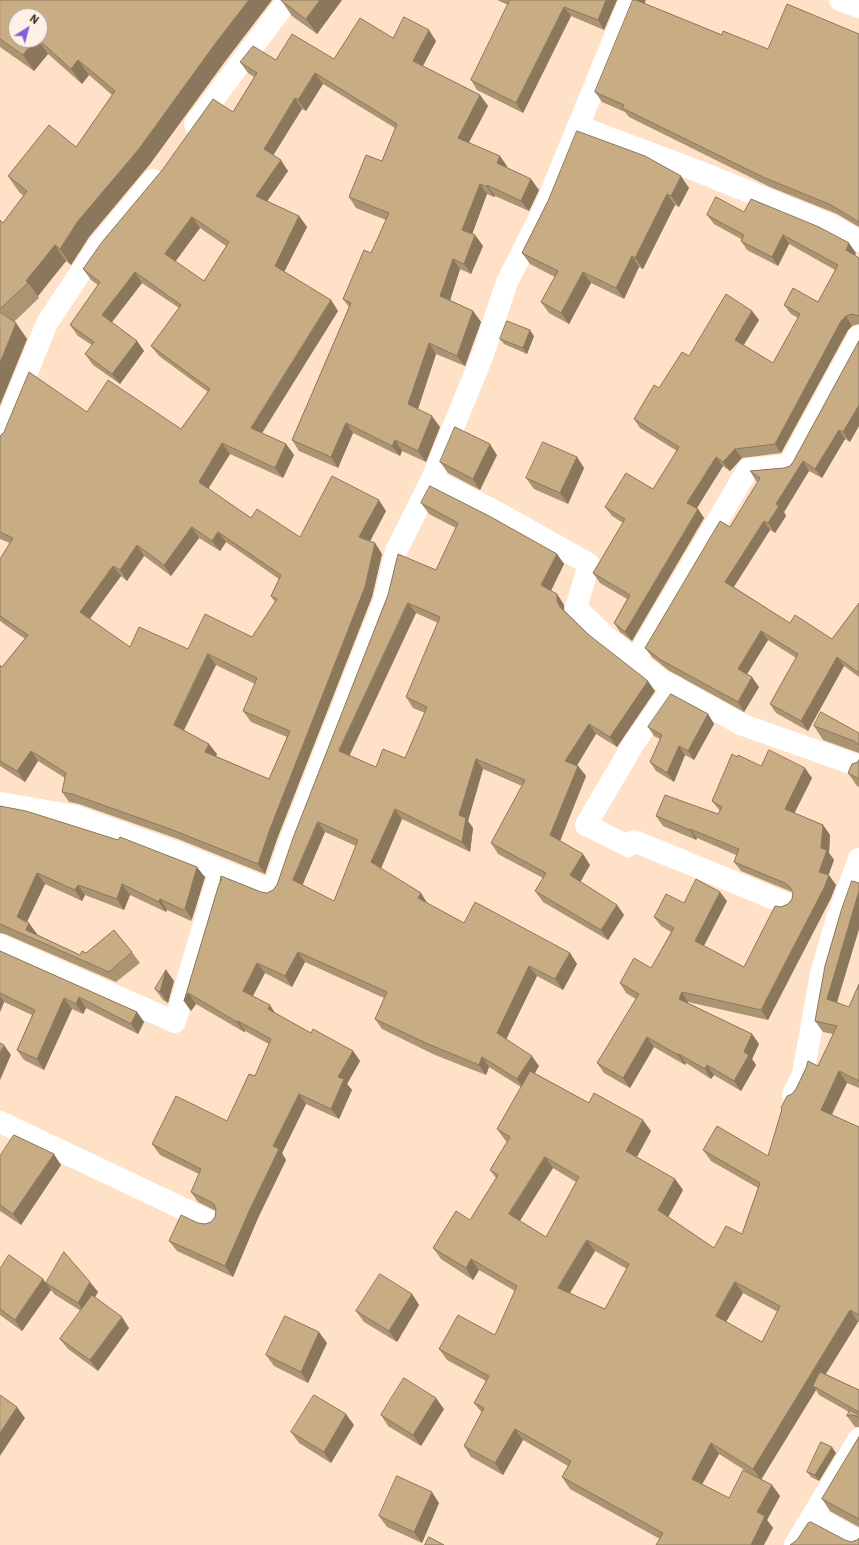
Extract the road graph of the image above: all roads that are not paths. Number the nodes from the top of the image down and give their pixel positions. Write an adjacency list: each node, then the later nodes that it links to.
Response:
1 (288, 0): 6 (street)
2 (630, 0): 5 (street)
3 (840, 0): 4 (street)
4 (859, 6)
5 (578, 126): 8 (street); 11 (street)
6 (183, 140)
7 (165, 166): 10 (street)
8 (859, 241)
9 (859, 336): 12 (street)
10 (0, 438)
11 (432, 479): 12 (street); 17 (street)
12 (636, 659): 13 (street)
13 (674, 686): 14 (street); 18 (street)
14 (859, 766)
15 (0, 803): 17 (street)
16 (859, 859): 20 (street)
17 (220, 870): 19 (street)
18 (787, 904)
19 (0, 945)
20 (793, 1096)
21 (0, 1122): 22 (street)
22 (211, 1222)
23 (859, 1439): 24 (street)
24 (807, 1524): 25 (street); 26 (street)
25 (859, 1540)
26 (796, 1545)

